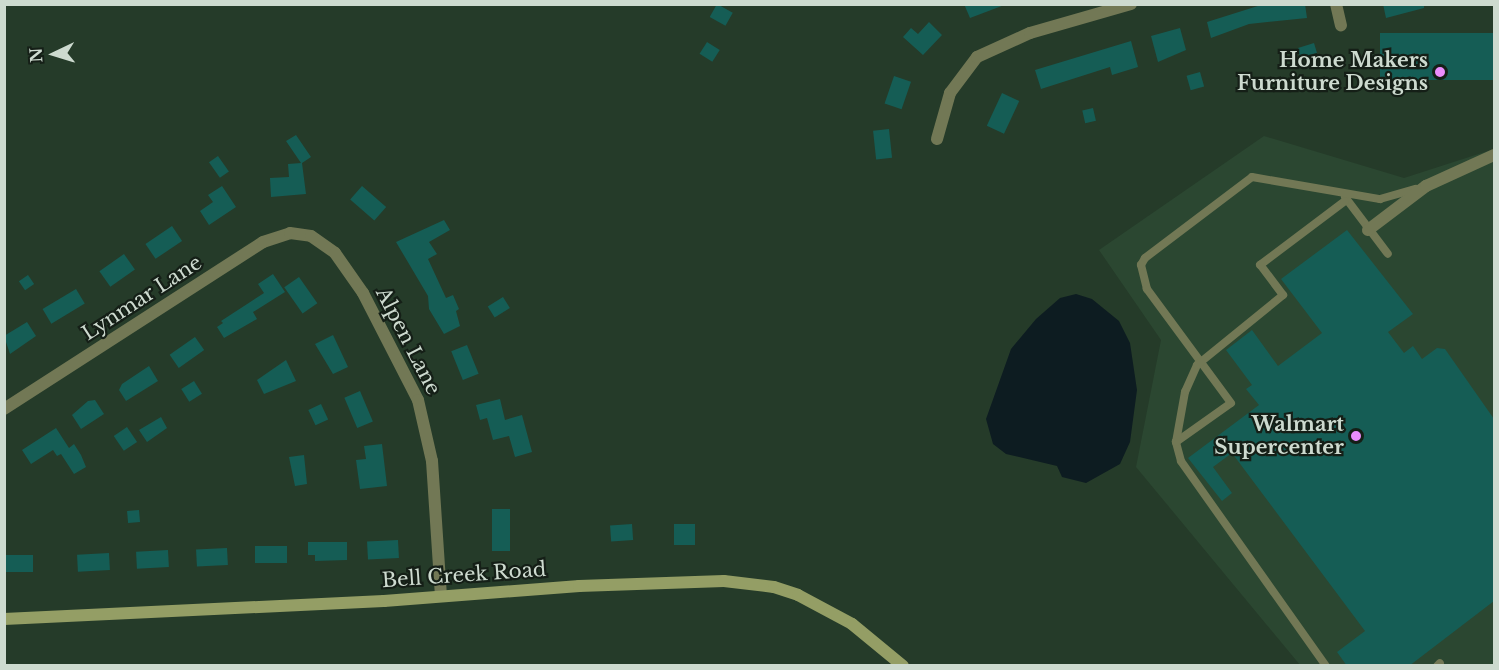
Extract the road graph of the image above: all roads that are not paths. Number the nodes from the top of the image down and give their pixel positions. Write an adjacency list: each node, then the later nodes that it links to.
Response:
1 (1131, 4): 4 (street)
2 (1336, 4): 3 (street)
3 (1341, 25)
4 (938, 139)
5 (1494, 155): 6 (street)
6 (1426, 186): 7 (lane); 8 (street)
7 (1345, 197): 8 (lane); 11 (lane); 11 (lane)
8 (1368, 230): 10 (lane)
9 (305, 234): 12 (street, Lynmar Lane); 14 (street, Alpen Lane)
10 (1388, 254)
11 (1199, 362): 13 (lane); 13 (lane)
12 (4, 410)
13 (1176, 442): 17 (lane)
14 (441, 596): 15 (street, Bell Creek Road); 16 (street, Bell Creek Road)
15 (4, 619)
16 (903, 666)
17 (1326, 666)

